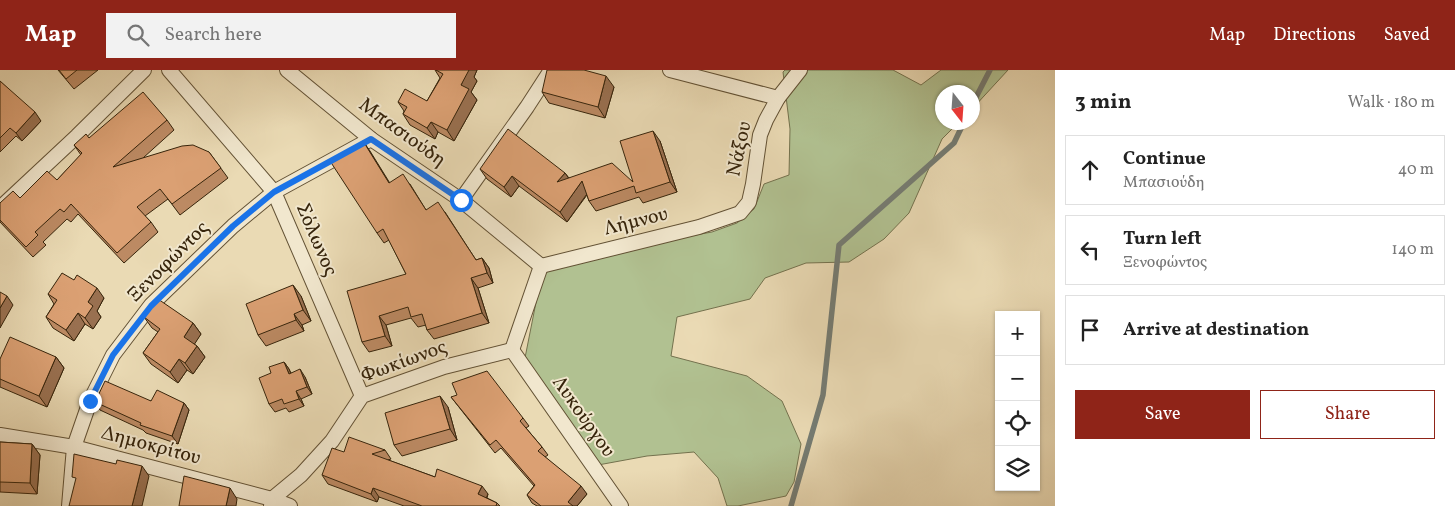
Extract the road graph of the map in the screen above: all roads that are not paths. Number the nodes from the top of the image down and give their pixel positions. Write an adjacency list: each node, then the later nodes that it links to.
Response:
1 (144, 70): 11 (street)
2 (169, 70): 9 (street, Σόλωνος)
3 (287, 70): 8 (street, Μπασιούδη)
4 (551, 70): 10 (street)
5 (670, 70): 7 (street)
6 (800, 70): 7 (street, Νάξου)
7 (778, 98): 12 (street, Νάξου)
8 (371, 139): 9 (street, Ξενοφώντος); 10 (street, Μπασιούδη)
9 (274, 192): 15 (street, Σόλωνος); 17 (street, Ξενοφώντος)
10 (461, 200): 13 (street, Μπασιούδη)
11 (0, 208)
12 (740, 213): 13 (street, Λήμνου)
13 (541, 266): 14 (street)
14 (512, 350): 15 (street, Φωκίωνος); 21 (street, Λυκούργου)
15 (362, 396): 18 (street, Φωκίωνος)
16 (0, 435): 17 (street, Δημοκρίτου)
17 (74, 447): 18 (street, Δημοκρίτου); 19 (street, Ξενοφώντος)
18 (272, 502): 20 (street, Δημοκρίτου)
19 (68, 506)
20 (290, 506)
21 (621, 506)

